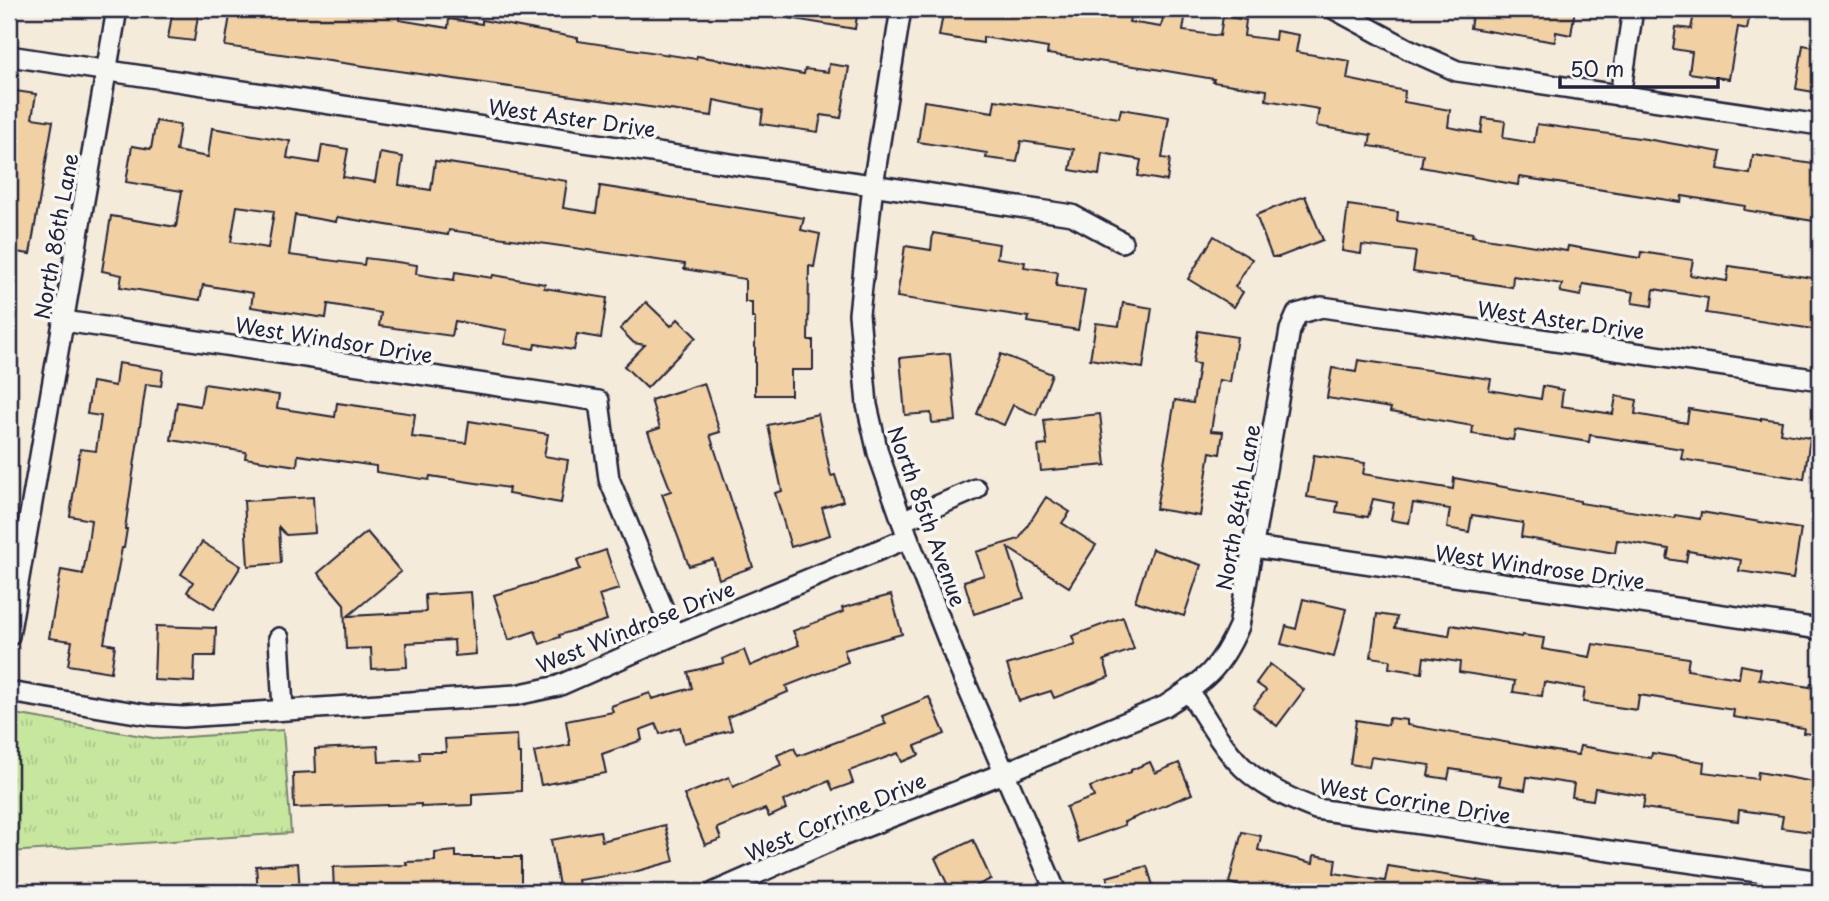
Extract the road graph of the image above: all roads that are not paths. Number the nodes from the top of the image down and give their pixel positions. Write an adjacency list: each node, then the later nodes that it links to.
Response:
1 (117, 9): 6 (street, North 86th Lane)
2 (901, 9): 9 (street, North 85th Avenue)
3 (1334, 9): 7 (street)
4 (1633, 9): 7 (street)
5 (9, 56): 6 (street, West Aster Drive)
6 (106, 71): 9 (street, West Aster Drive); 12 (street, North 86th Lane)
7 (1620, 96): 8 (street)
8 (1820, 125)
9 (873, 185): 10 (street, West Aster Drive); 15 (street, North 85th Avenue)
10 (1122, 242)
11 (1297, 314): 13 (street, West Aster Drive); 16 (street, North 84th Lane)
12 (64, 321): 18 (street, West Windsor Drive); 19 (street, North 86th Lane)
13 (1820, 380)
14 (975, 489): 15 (street, West Windrose Drive)
15 (905, 529): 18 (street, West Windrose Drive); 24 (street, North 85th Avenue)
16 (1254, 547): 17 (street, West Windrose Drive); 21 (street, North 84th Lane)
17 (1820, 629)
18 (674, 635): 23 (street, West Windrose Drive)
19 (9, 636)
20 (279, 638): 23 (street)
21 (1189, 691): 24 (street, West Corrine Drive); 25 (street, West Corrine Drive)
22 (9, 692): 23 (street, West Windrose Drive)
23 (283, 709)
24 (1003, 773): 26 (street, West Corrine Drive); 27 (street, North 85th Avenue)
25 (1820, 881)
26 (715, 892)
27 (1056, 892)

